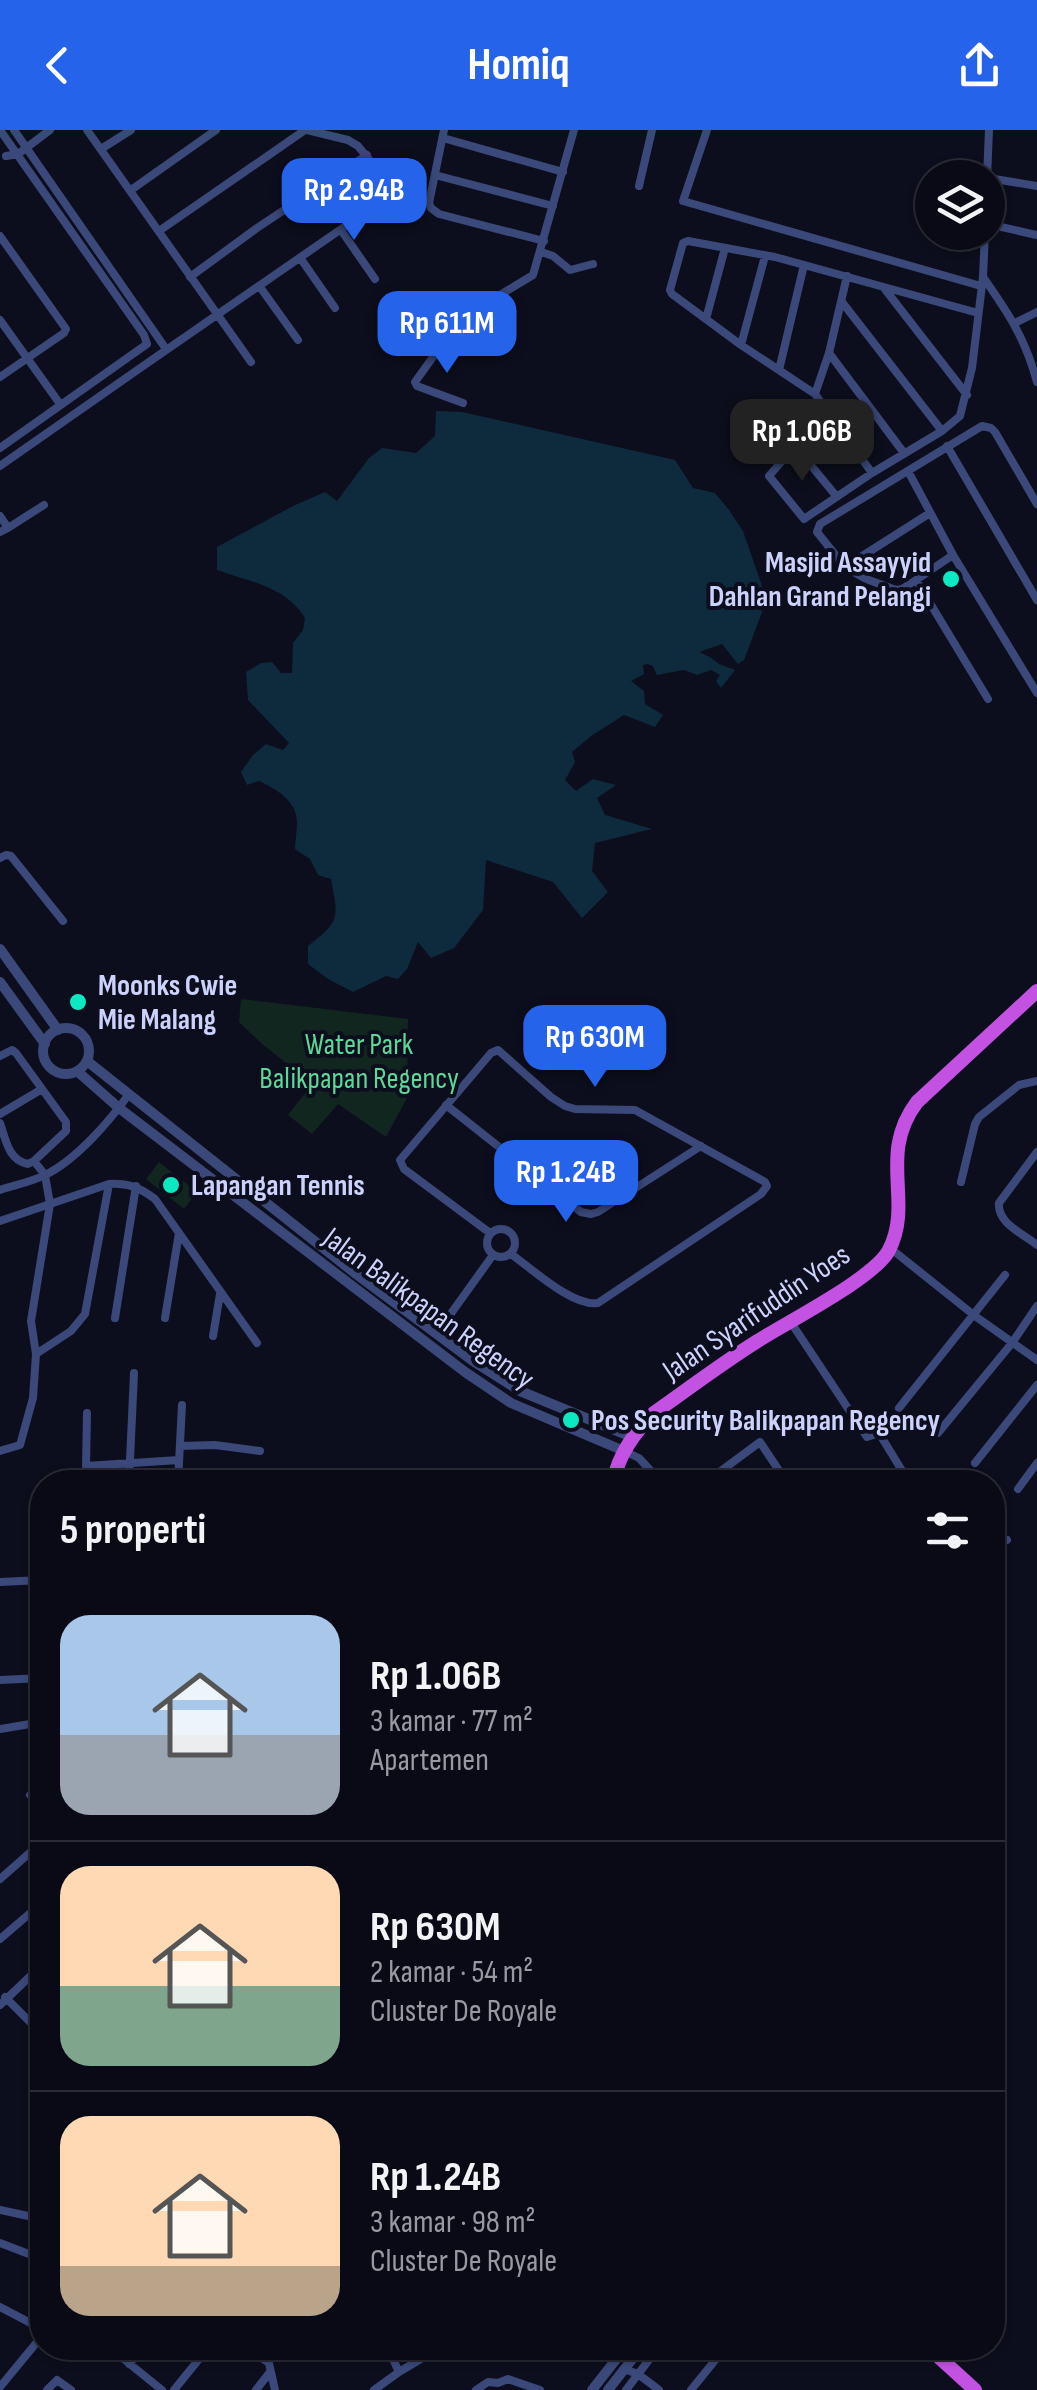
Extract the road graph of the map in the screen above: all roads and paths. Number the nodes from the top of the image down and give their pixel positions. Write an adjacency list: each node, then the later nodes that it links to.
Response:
1 (0, 130): 16 (street)
2 (14, 130): 15 (street)
3 (33, 130): 15 (street)
4 (50, 130): 15 (street)
5 (87, 130): 17 (street)
6 (131, 130): 17 (street)
7 (216, 130): 27 (street)
8 (306, 130): 19 (street); 31 (street)
9 (559, 130): 13 (street)
10 (652, 130): 25 (street)
11 (707, 130): 45 (street)
12 (990, 130): 21 (street)
13 (574, 132): 22 (street)
14 (444, 134): 22 (street); 23 (street)
15 (24, 143): 16 (street); 18 (street); 50 (street)
16 (11, 146): 18 (street); 20 (street)
17 (101, 150): 27 (street)
18 (18, 154): 20 (street); 50 (street)
19 (366, 156): 30 (street); 43 (street)
20 (3, 157)
21 (988, 160)
22 (563, 172): 28 (street)
23 (435, 175): 28 (street); 34 (street)
24 (1005, 181): 26 (street)
25 (640, 186)
26 (1037, 186)
27 (131, 190): 31 (street)
28 (554, 206): 34 (street)
29 (1005, 228): 32 (street)
30 (341, 230): 39 (street); 44 (street)
31 (159, 232): 43 (street)
32 (1037, 235)
33 (0, 236): 62 (street)
34 (544, 241): 37 (street)
35 (725, 248): 38 (street); 54 (street); 54 (street)
36 (984, 250): 45 (street)
37 (545, 253): 40 (street); 70 (street)
38 (765, 256): 41 (street); 58 (street)
39 (301, 259): 46 (street); 49 (street)
40 (593, 264)
41 (804, 265): 42 (street); 65 (street)
42 (847, 276): 47 (street); 48 (street)
43 (190, 277): 52 (street)
44 (376, 279)
45 (982, 282): 53 (street); 56 (street)
46 (260, 287): 52 (street); 57 (street)
47 (883, 288): 53 (street); 69 (street)
48 (842, 302): 60 (street); 73 (street)
49 (335, 308)
50 (132, 309): 59 (street); 61 (street)
51 (1037, 312): 56 (street)
52 (218, 314): 59 (street); 63 (street)
53 (978, 314): 69 (street)
54 (706, 319): 58 (street)
55 (0, 320): 62 (street)
56 (1015, 323): 67 (street)
57 (298, 340)
58 (741, 345): 65 (street)
59 (166, 349): 64 (street)
60 (829, 354): 68 (street); 77 (street)
61 (129, 356): 64 (street); 71 (street)
62 (27, 358): 66 (street); 71 (street)
63 (251, 362)
64 (138, 369): 78 (street)
65 (780, 370): 68 (street)
66 (0, 377)
67 (1037, 382)
68 (815, 394): 72 (street)
69 (966, 395): 73 (street)
70 (463, 403)
71 (60, 404): 76 (street)
72 (830, 414): 74 (street); 80 (street)
73 (942, 431): 77 (street)
74 (795, 446): 81 (street); 81 (street)
75 (947, 446): 79 (street); 82 (street); 90 (street)
76 (0, 448)
77 (904, 453): 80 (street)
78 (0, 466)
79 (908, 471): 84 (street); 88 (street)
80 (872, 473): 81 (street)
81 (837, 497)
82 (1037, 504)
83 (44, 505): 86 (street)
84 (930, 513): 87 (street); 88 (street)
85 (0, 516): 86 (street)
86 (4, 530)
87 (954, 555): 89 (street); 92 (street)
88 (845, 567): 89 (street)
89 (916, 580): 94 (street)
90 (1037, 600)
91 (1037, 666): 92 (street)
92 (1025, 673): 93 (street)
93 (1037, 693)
94 (988, 699)
95 (0, 858): 96 (street)
96 (64, 921)
97 (0, 949): 100 (street, Jalan Balikpapan Regency)
98 (0, 982): 101 (street, Jalan Balikpapan Regency)
99 (1037, 991): 126 (highway, Jalan Syarifuddin Yoes)
100 (58, 1030): 101 (street); 103 (street, Jalan Balikpapan Regency)
101 (44, 1044): 104 (street, Jalan Balikpapan Regency)
102 (0, 1056): 106 (street)
103 (86, 1062): 104 (street); 107 (street, Jalan Balikpapan Regency)
104 (77, 1071): 109 (street, Jalan Balikpapan Regency)
105 (1037, 1080): 116 (street)
106 (42, 1089): 110 (street); 114 (street)
107 (129, 1094): 109 (street); 130 (street, Jalan Balikpapan Regency)
108 (446, 1106): 112 (street); 112 (street); 124 (street)
109 (119, 1108): 115 (street); 130 (street, Jalan Balikpapan Regency)
110 (0, 1114)
111 (0, 1123): 114 (street)
112 (702, 1146): 127 (street)
113 (1037, 1152): 125 (street)
114 (34, 1161): 115 (street)
115 (45, 1175): 119 (street); 120 (street)
116 (961, 1182)
117 (109, 1184): 118 (street); 120 (street); 143 (street)
118 (136, 1186): 123 (street); 134 (street)
119 (0, 1190)
120 (50, 1204): 121 (street); 143 (street)
121 (0, 1221)
122 (1037, 1231): 125 (street)
123 (179, 1233): 131 (street); 135 (street)
124 (490, 1233): 127 (street); 128 (street)
125 (1034, 1242)
126 (890, 1248): 133 (street); 137 (highway, Jalan Syarifuddin Yoes)
127 (511, 1254): 128 (street)
128 (493, 1255): 139 (street)
129 (1006, 1275): 133 (street)
130 (352, 1278): 136 (street, Jalan Balikpapan Regency); 138 (street, Jalan Balikpapan Regency)
131 (220, 1294): 140 (street); 142 (street)
132 (1037, 1306): 141 (street)
133 (975, 1316): 141 (street); 150 (street)
134 (115, 1318)
135 (165, 1318)
136 (419, 1320): 138 (street); 139 (street, Jalan Balikpapan Regency)
137 (790, 1321): 153 (highway, Jalan Syarifuddin Yoes); 168 (street)
138 (410, 1330): 146 (street, Jalan Balikpapan Regency)
139 (436, 1333): 144 (street, Jalan Balikpapan Regency)
140 (214, 1336)
141 (1012, 1342): 145 (street); 152 (street)
142 (257, 1343)
143 (36, 1354): 155 (street)
144 (469, 1358): 146 (street); 153 (street, Jalan Balikpapan Regency)
145 (1037, 1360)
146 (462, 1370): 157 (street, Jalan Balikpapan Regency)
147 (134, 1373): 161 (street)
148 (1037, 1385): 159 (street)
149 (182, 1405): 154 (street)
150 (899, 1408)
151 (87, 1413): 161 (street)
152 (938, 1432)
153 (632, 1438): 157 (highway, Jalan Syarifuddin Yoes)
154 (180, 1446): 156 (street); 158 (street)
155 (0, 1451)
156 (260, 1451)
157 (624, 1452): 164 (highway, Jalan Syarifuddin Yoes); 165 (street)
158 (179, 1460): 161 (street); 163 (street)
159 (975, 1463)
160 (1037, 1463): 169 (street)
161 (128, 1464): 162 (street)
162 (128, 1470)
163 (179, 1470)
164 (616, 1470)
165 (650, 1470)
166 (722, 1470): 167 (street)
167 (779, 1470)
168 (902, 1470)
169 (1018, 1489)
170 (30, 1581): 171 (street)
171 (0, 1582)
172 (30, 1679): 173 (street)
173 (0, 1680)
174 (30, 1724): 175 (street)
175 (0, 1728)
176 (30, 1853): 177 (street)
177 (0, 1879)
178 (30, 1913): 179 (street)
179 (0, 1939)
180 (30, 1976): 181 (street)
181 (3, 2001): 182 (street)
182 (30, 2024)
183 (0, 2210): 184 (street)
184 (30, 2217)
185 (0, 2242): 186 (street)
186 (30, 2254)
187 (0, 2307): 188 (street)
188 (30, 2323)
189 (30, 2348): 206 (street)
190 (124, 2360): 202 (street)
191 (132, 2360): 202 (street)
192 (198, 2360): 214 (street)
193 (261, 2360): 204 (street)
194 (269, 2360): 204 (street)
195 (394, 2360): 205 (street)
196 (420, 2360): 205 (street)
197 (621, 2360): 203 (street)
198 (625, 2360): 203 (street)
199 (649, 2360): 207 (street)
200 (716, 2360): 224 (street)
201 (942, 2360): 225 (highway)
202 (129, 2364): 209 (street)
203 (619, 2365): 207 (street); 220 (street); 221 (street)
204 (270, 2367): 215 (street); 216 (street)
205 (399, 2372): 217 (street)
206 (4, 2374): 208 (street)
207 (638, 2374): 222 (street); 223 (street)
208 (0, 2387)
209 (150, 2387): 213 (street)
210 (495, 2387): 218 (street); 219 (street)
211 (47, 2390): 212 (street)
212 (71, 2390)
213 (162, 2390)
214 (174, 2390)
215 (256, 2390)
216 (275, 2390)
217 (374, 2390)
218 (476, 2390)
219 (540, 2390)
220 (592, 2390)
221 (608, 2390)
222 (626, 2390)
223 (659, 2390)
224 (691, 2390)
225 (974, 2390)

